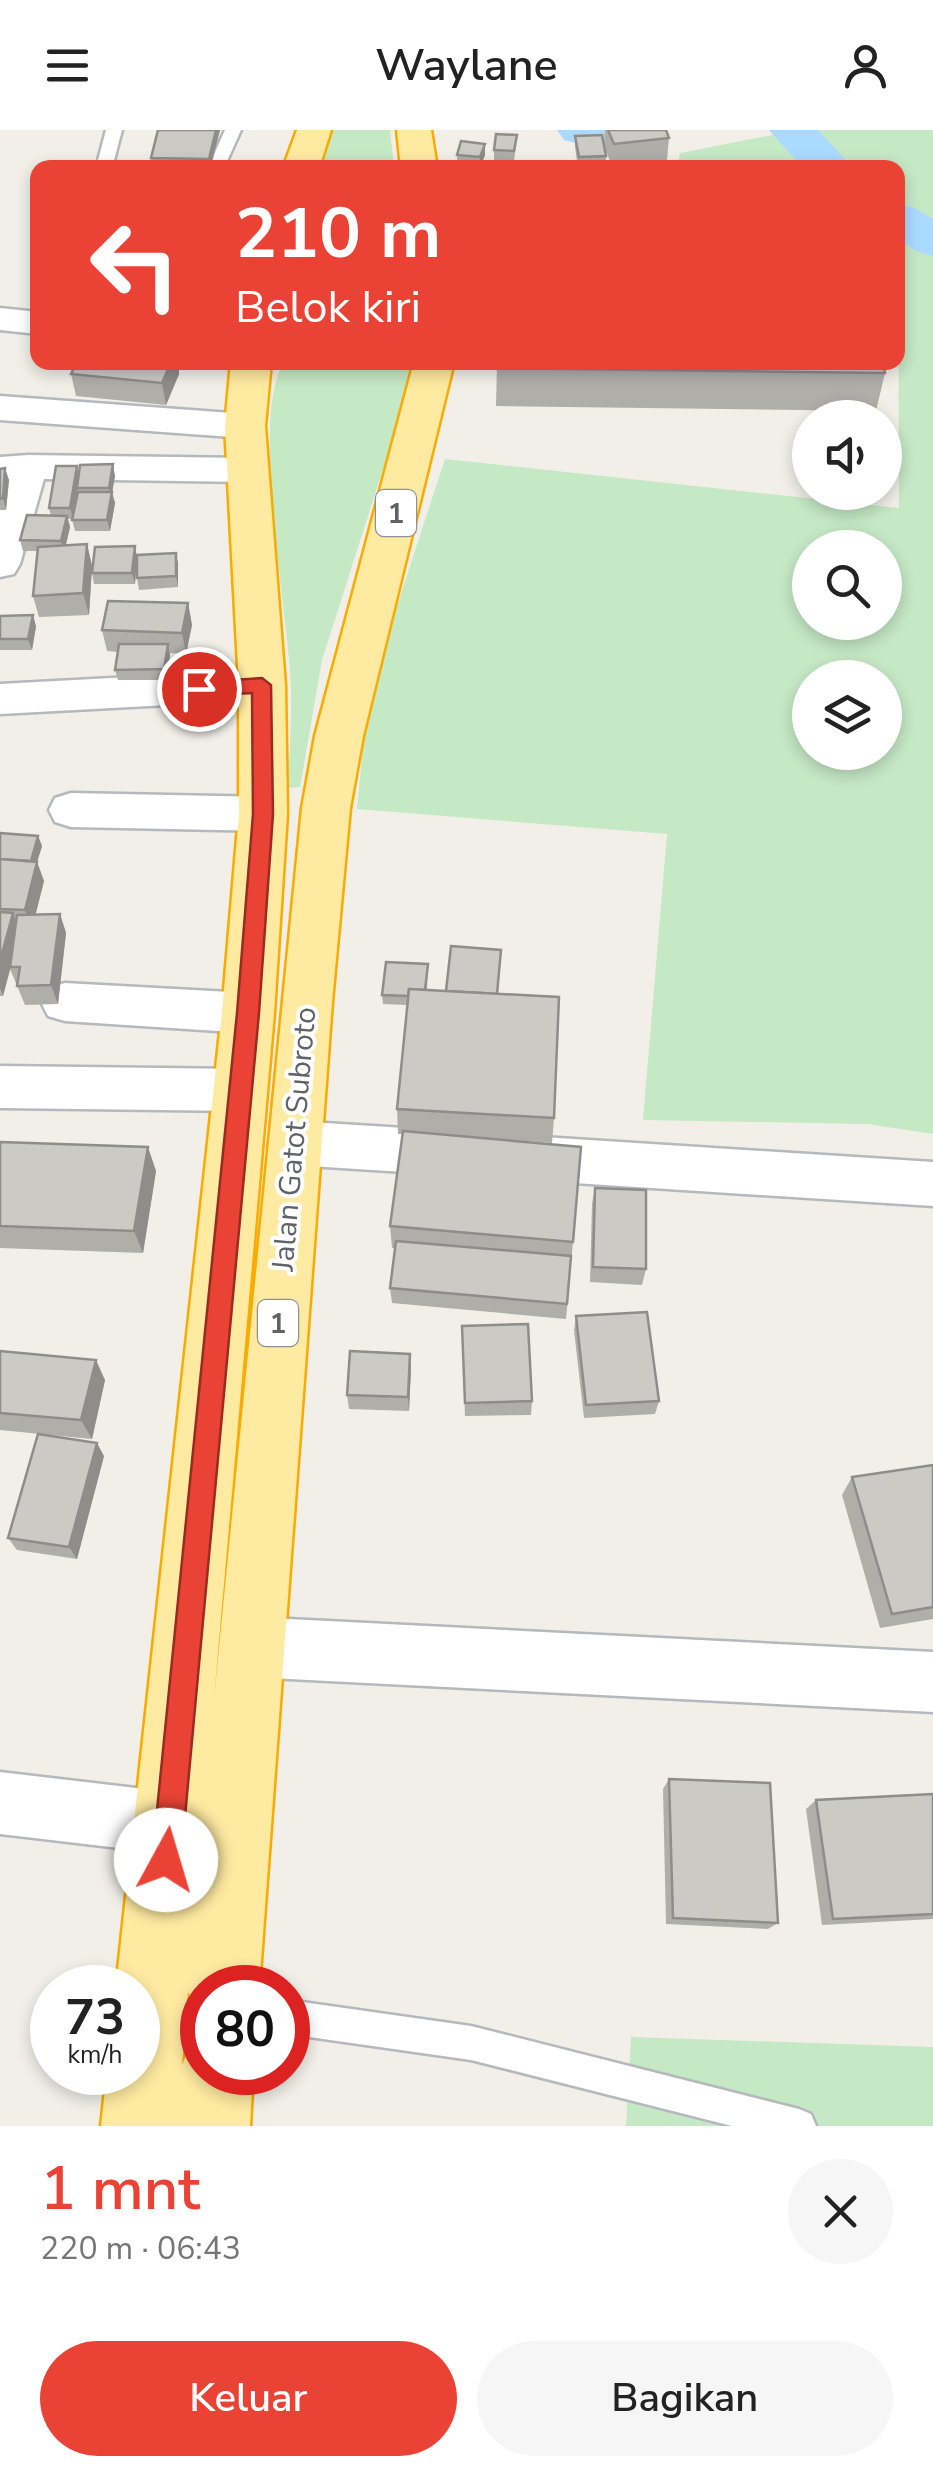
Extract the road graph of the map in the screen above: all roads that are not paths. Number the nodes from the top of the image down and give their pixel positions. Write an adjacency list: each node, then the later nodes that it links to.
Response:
1 (114, 130): 5 (lane)
2 (234, 130): 6 (lane)
3 (314, 130): 7 (highway)
4 (414, 130): 8 (highway)
5 (106, 160)
6 (220, 160)
7 (304, 160)
8 (418, 160)
9 (0, 320): 10 (street)
10 (30, 322)
11 (251, 370): 14 (highway, Jalan Gatot Subroto / 1)
12 (432, 370): 25 (highway, Jalan Gatot Subroto / 1)
13 (0, 408): 14 (street)
14 (246, 448): 15 (street); 17 (highway, Jalan Gatot Subroto / 1)
15 (14, 468): 16 (street)
16 (0, 564)
17 (262, 685): 18 (street); 20 (highway, Jalan Gatot Subroto / 1)
18 (0, 700)
19 (71, 810): 20 (street)
20 (263, 814): 22 (highway, Jalan Gatot Subroto / 1)
21 (66, 1002): 22 (street)
22 (248, 1013): 24 (highway, Jalan Gatot Subroto / 1)
23 (0, 1086): 24 (street)
24 (240, 1090): 30 (highway, Jalan Gatot Subroto / 1)
25 (294, 1143): 26 (street); 27 (highway, Jalan Gatot Subroto / 1)
26 (933, 1184)
27 (250, 1647): 28 (street); 31 (highway, Jalan Gatot Subroto / 1)
28 (933, 1682)
29 (0, 1803): 30 (street)
30 (170, 1822): 34 (highway, Jalan Gatot Subroto / 1)
31 (225, 1965)
32 (310, 2019): 36 (lane)
33 (214, 2095): 35 (highway)
34 (139, 2126)
35 (212, 2126)
36 (799, 2126)

